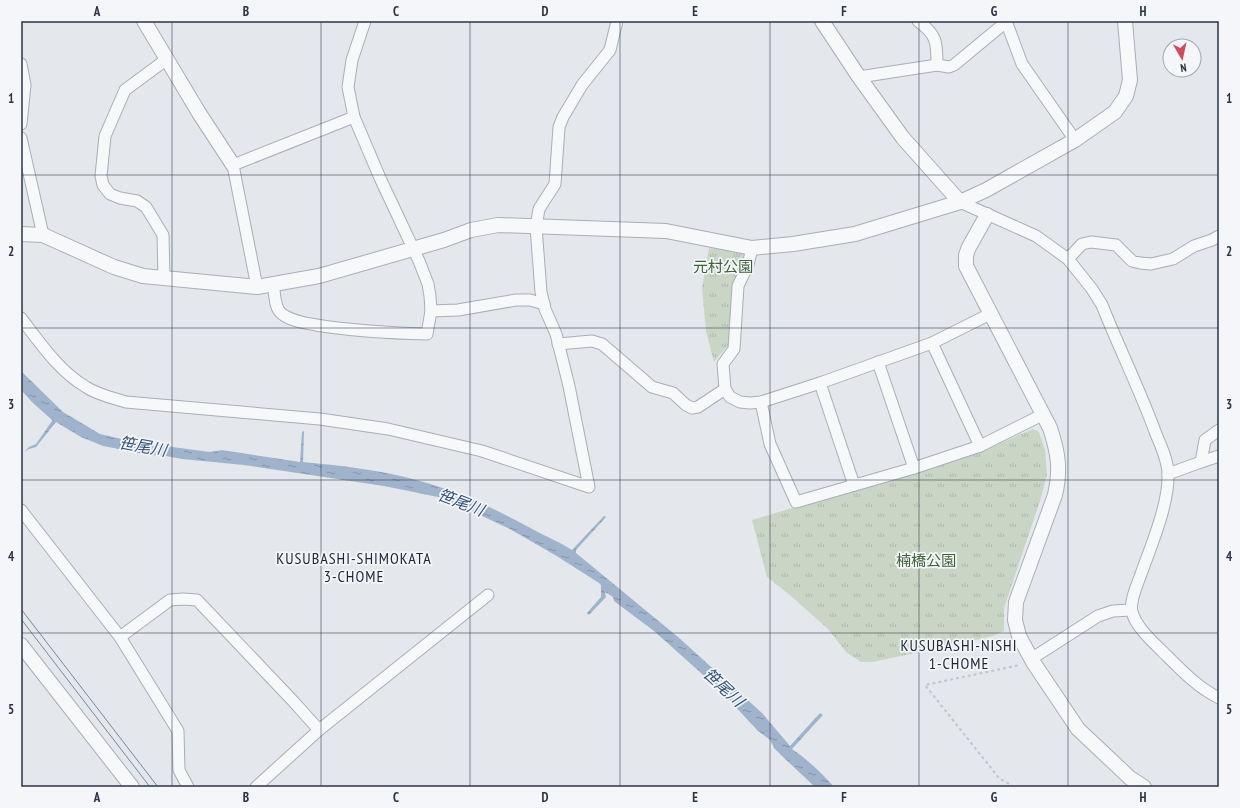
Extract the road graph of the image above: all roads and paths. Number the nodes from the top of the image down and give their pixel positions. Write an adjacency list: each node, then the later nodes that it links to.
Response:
1 (144, 21): 8 (street)
2 (365, 21): 12 (street)
3 (617, 21): 19 (street)
4 (822, 21): 11 (street)
5 (918, 21): 10 (street)
6 (1006, 21): 10 (street); 15 (street)
7 (1125, 21): 15 (street)
8 (167, 59): 16 (street); 26 (street)
9 (21, 64): 13 (street)
10 (937, 65): 11 (street)
11 (859, 77): 17 (street)
12 (354, 117): 16 (street); 24 (street)
13 (21, 124)
14 (21, 138): 21 (street)
15 (1075, 140): 17 (street)
16 (232, 165): 28 (street)
17 (960, 202): 18 (street); 23 (street)
18 (988, 215): 25 (street); 31 (street)
19 (536, 226): 23 (street); 24 (street); 29 (street)
20 (21, 234): 21 (street)
21 (43, 235): 26 (street)
22 (1219, 236): 25 (street)
23 (752, 248): 37 (street)
24 (412, 249): 27 (street); 30 (street)
25 (1068, 259): 45 (street)
26 (164, 278): 28 (street)
27 (273, 284): 28 (street); 30 (street)
28 (257, 287)
29 (544, 304): 30 (street); 34 (street)
30 (430, 311)
31 (990, 314): 33 (street); 39 (street)
32 (21, 318): 34 (street)
33 (932, 343): 35 (street); 41 (street)
34 (558, 344): 37 (street)
35 (878, 362): 36 (street); 44 (street)
36 (820, 383): 38 (street); 46 (street)
37 (725, 389): 38 (street)
38 (761, 402): 46 (street)
39 (1044, 414): 41 (street); 52 (street)
40 (1219, 430): 43 (street)
41 (980, 446): 44 (street)
42 (1219, 456): 43 (street)
43 (1200, 462): 45 (street)
44 (914, 468): 46 (street)
45 (1168, 474): 49 (street)
46 (854, 485)
47 (21, 510): 50 (street)
48 (488, 595): 54 (street)
49 (1131, 610): 52 (street); 53 (street)
50 (120, 637): 54 (street); 56 (street)
51 (21, 645): 55 (street)
52 (1032, 661): 58 (path); 59 (street)
53 (1219, 698)
54 (319, 730): 57 (street)
55 (132, 787)
56 (188, 787)
57 (256, 787)
58 (1014, 787)
59 (1144, 787)

